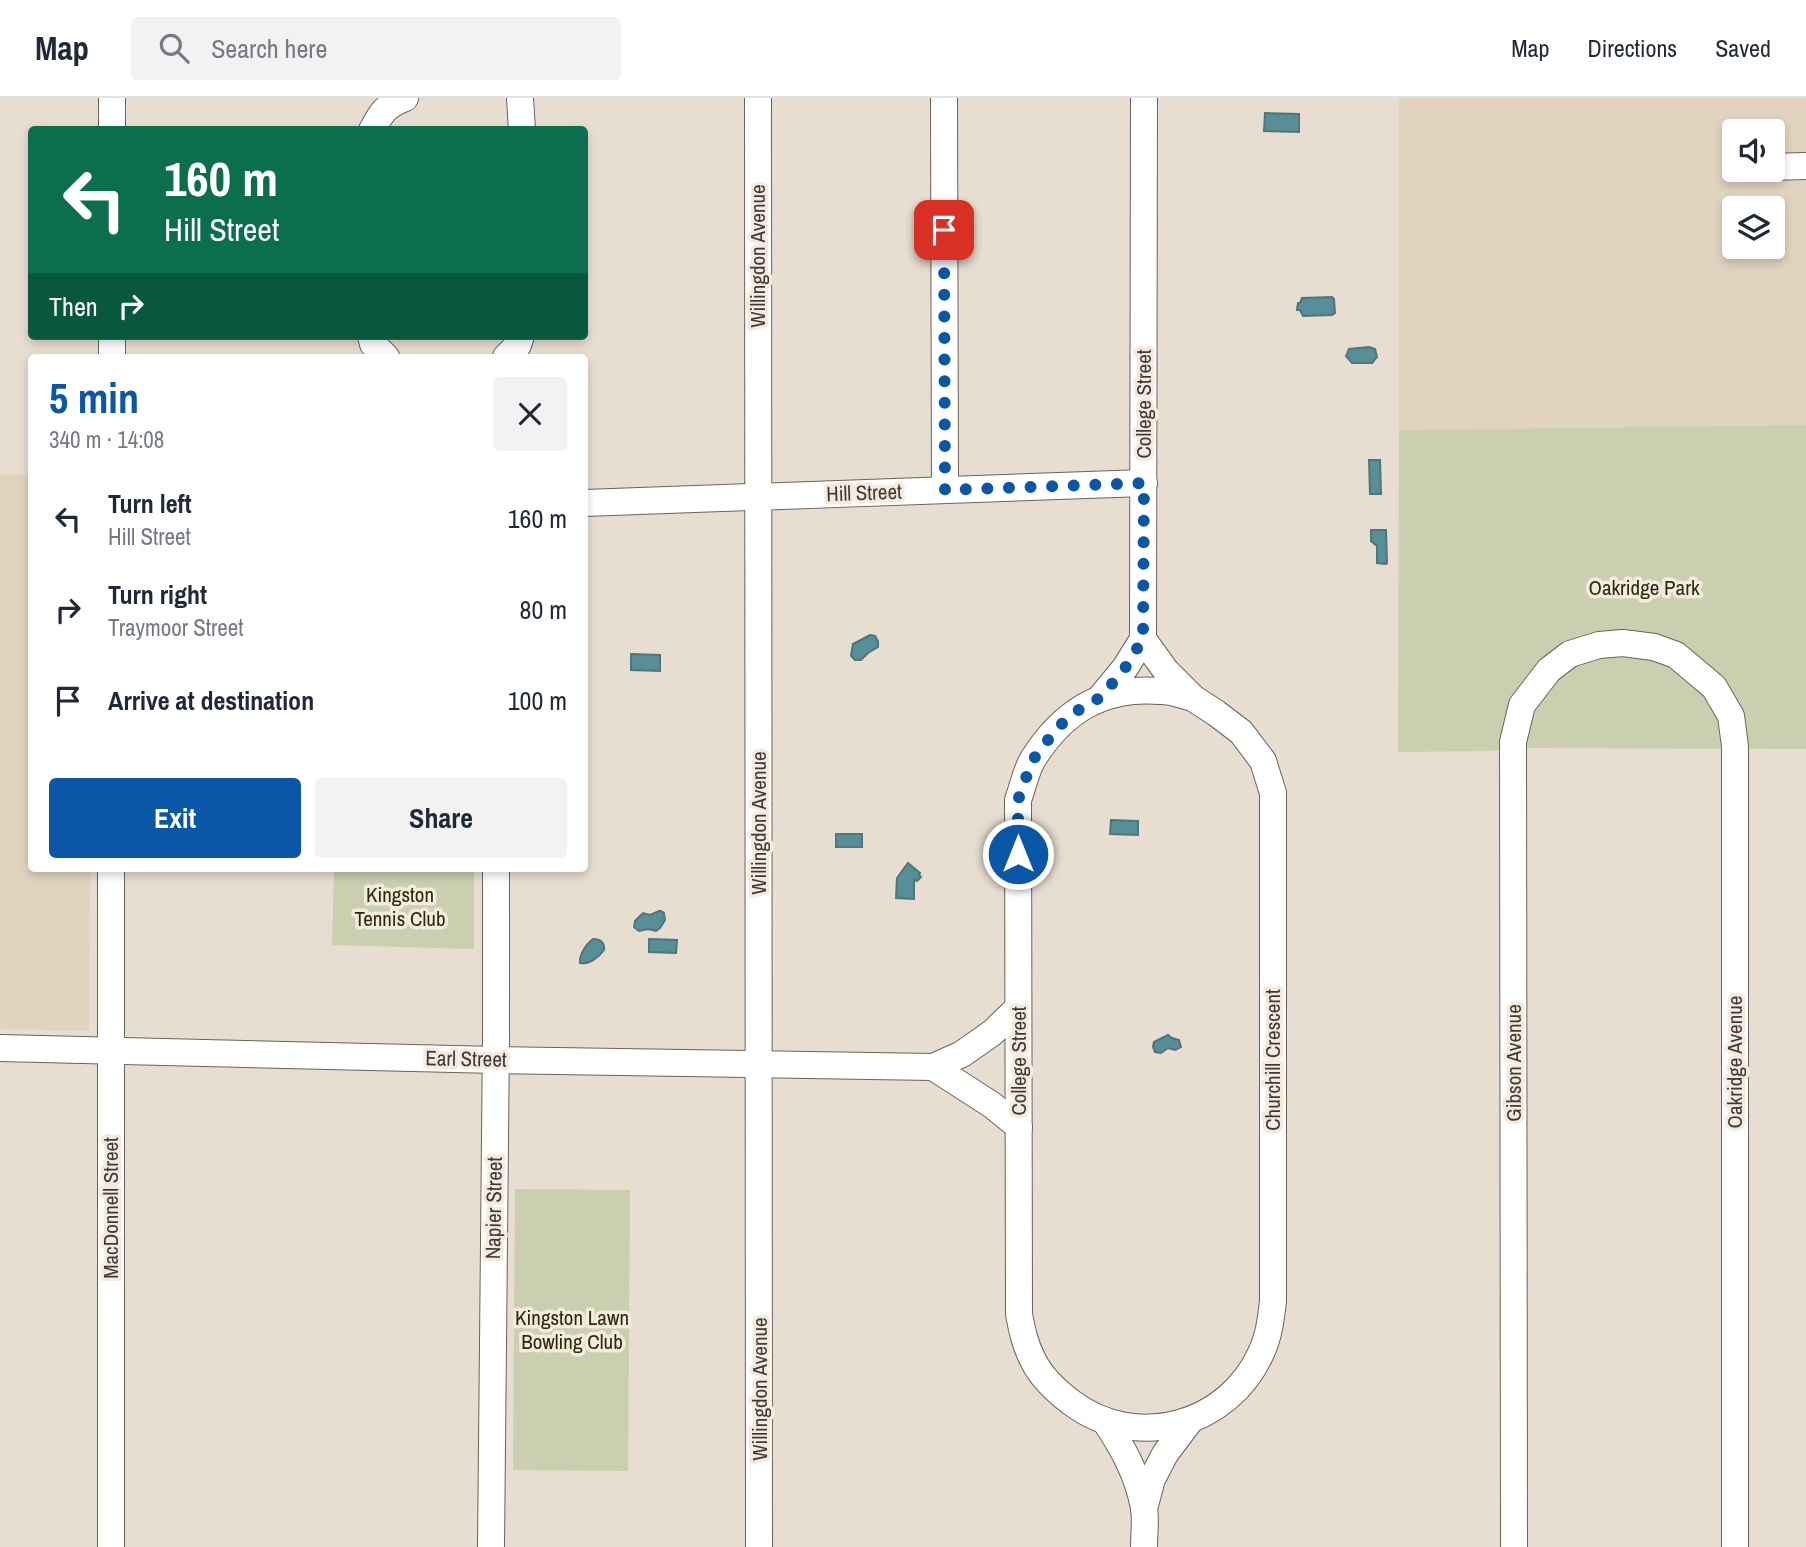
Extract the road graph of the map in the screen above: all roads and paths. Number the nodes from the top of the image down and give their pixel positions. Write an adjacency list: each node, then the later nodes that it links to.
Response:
1 (112, 98): 7 (street)
2 (405, 98): 8 (street)
3 (520, 98): 9 (street)
4 (758, 98): 18 (street, Willingdon Avenue)
5 (944, 98): 17 (street)
6 (1144, 98): 16 (street, College Street)
7 (112, 126)
8 (374, 126)
9 (522, 126)
10 (1806, 166): 11 (street)
11 (1785, 167)
12 (372, 340): 14 (street)
13 (520, 340): 15 (street)
14 (383, 354)
15 (509, 354)
16 (1144, 483): 17 (street, Hill Street); 20 (street, College Street)
17 (945, 490): 18 (street, Hill Street)
18 (758, 497): 19 (street, Hill Street); 31 (street, Willingdon Avenue)
19 (588, 503)
20 (1143, 639): 23 (street, College Street); 24 (street, Churchill Crescent)
21 (1623, 643): 42 (street, Gibson Avenue); 43 (street, Oakridge Avenue)
22 (1142, 690): 23 (street, College Street); 24 (street, Churchill Crescent)
23 (1101, 697): 27 (street, College Street)
24 (1193, 698): 35 (street, Churchill Crescent)
25 (111, 872): 29 (street, MacDonnell Street)
26 (496, 872): 30 (street, Napier Street)
27 (1018, 1008): 32 (street, Earl Street); 33 (street, College Street)
28 (0, 1048): 29 (street, Earl Street)
29 (111, 1051): 30 (street, Earl Street); 38 (street, MacDonnell Street)
30 (496, 1060): 31 (street, Earl Street); 39 (street, Napier Street)
31 (760, 1064): 32 (street, Earl Street); 40 (street, Willingdon Avenue)
32 (933, 1067): 33 (street)
33 (1019, 1127): 34 (street, College Street)
34 (1105, 1421): 36 (street, College Street); 37 (street, College Street)
35 (1189, 1422): 36 (street, Churchill Crescent); 37 (street, Churchill Crescent)
36 (1145, 1428)
37 (1144, 1509): 41 (street, College Street)
38 (111, 1547)
39 (491, 1547)
40 (760, 1547)
41 (1144, 1547)
42 (1514, 1547)
43 (1735, 1547)

